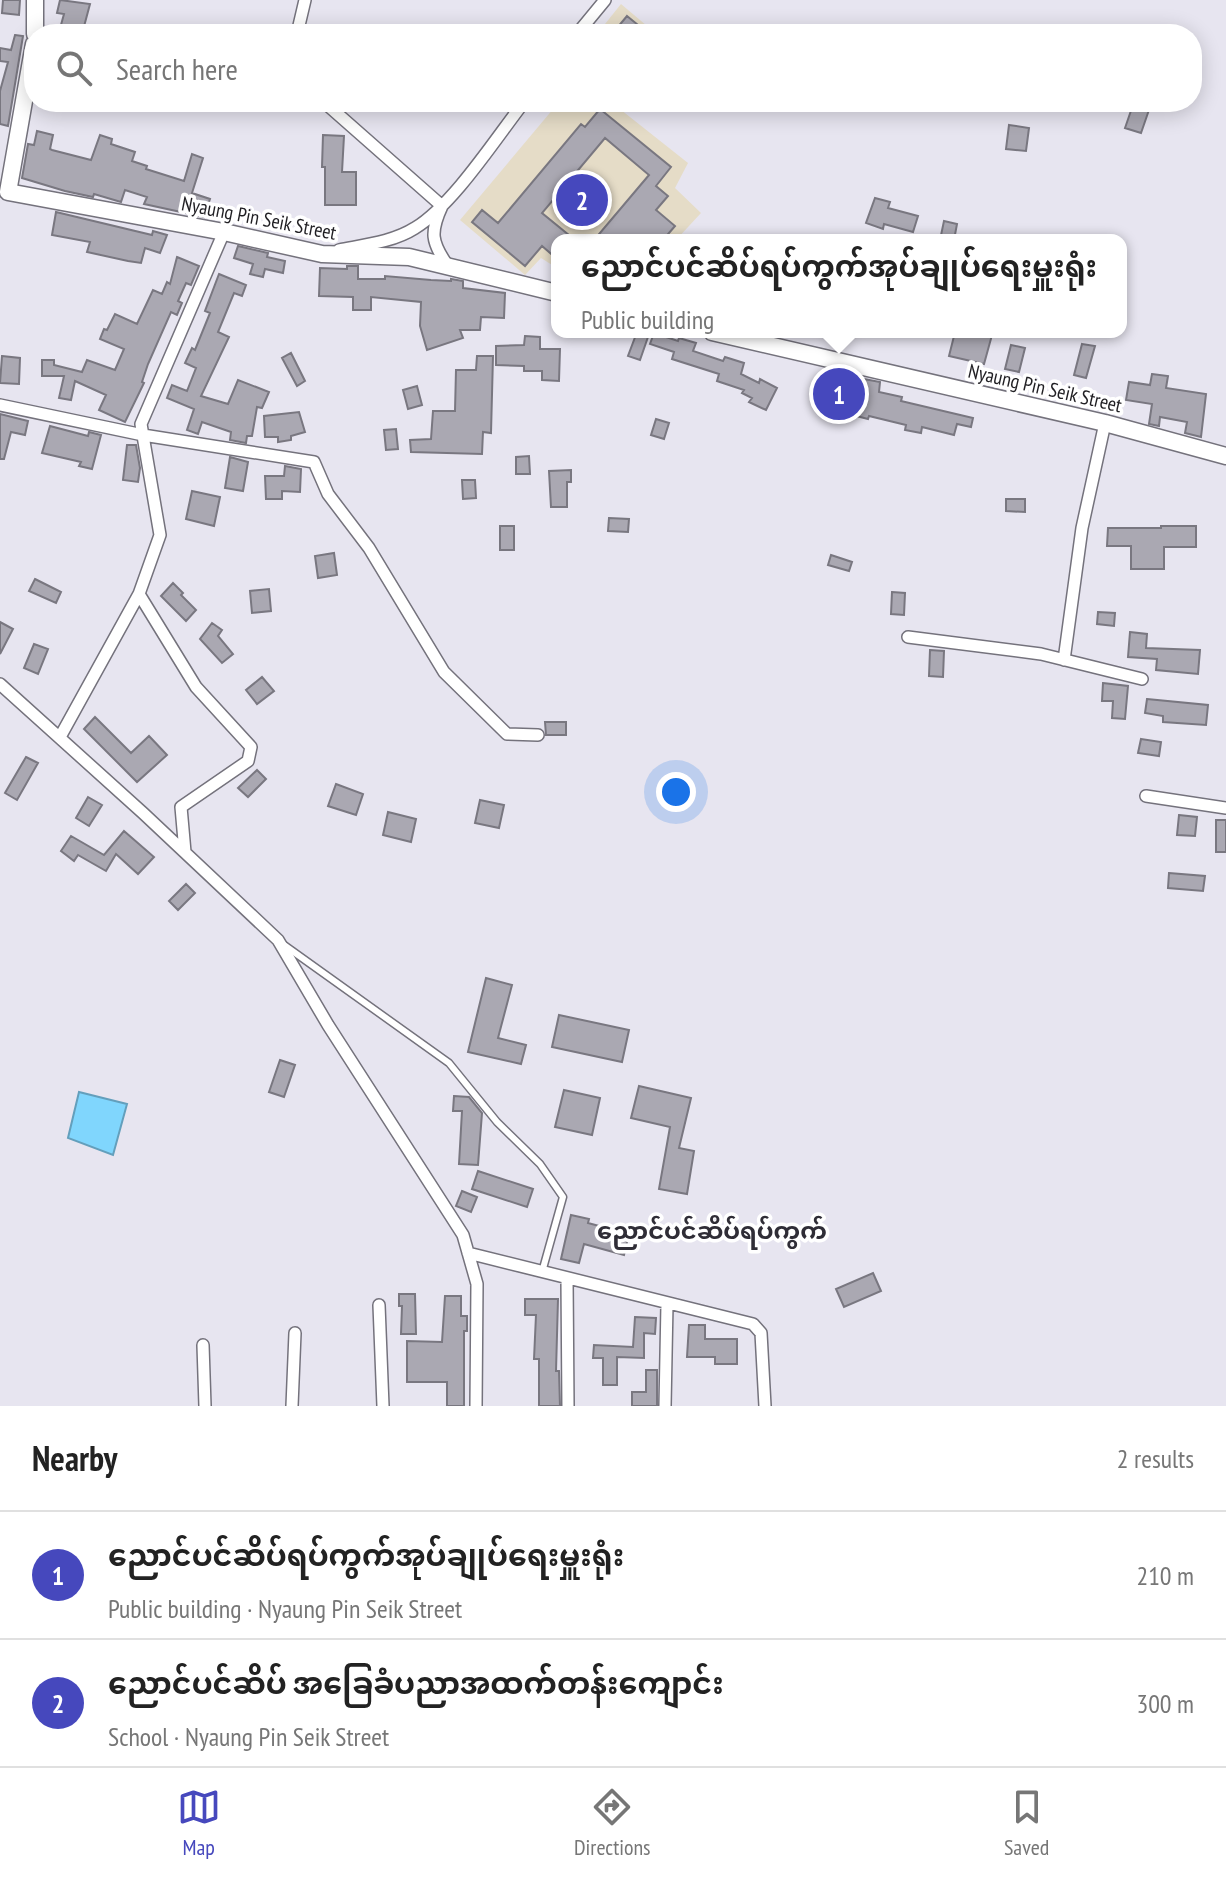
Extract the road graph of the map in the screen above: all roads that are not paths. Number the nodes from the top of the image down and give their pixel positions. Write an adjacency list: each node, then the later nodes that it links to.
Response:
1 (35, 0): 4 (street)
2 (305, 0): 5 (street)
3 (605, 0): 6 (street)
4 (35, 24)
5 (299, 24)
6 (585, 24)
7 (24, 93): 10 (street)
8 (335, 112): 11 (street)
9 (516, 112): 11 (street)
10 (4, 191): 12 (street, Nyaung Pin Seik Street)
11 (442, 206): 13 (street); 14 (street)
12 (224, 232): 13 (street, Nyaung Pin Seik Street); 19 (street)
13 (322, 254): 14 (street, Nyaung Pin Seik Street)
14 (448, 266): 15 (street, Nyaung Pin Seik Street)
15 (551, 292)
16 (738, 338): 18 (street, Nyaung Pin Seik Street)
17 (0, 405): 19 (street)
18 (1105, 423): 20 (street, Nyaung Pin Seik Street); 23 (street)
19 (143, 435): 21 (street); 26 (street)
20 (1226, 456)
21 (139, 594): 27 (street); 30 (street)
22 (908, 637): 23 (street)
23 (1064, 660): 24 (street)
24 (1142, 679)
25 (0, 684): 27 (street)
26 (538, 735)
27 (60, 737): 30 (street)
28 (1146, 796): 29 (street)
29 (1226, 808)
30 (185, 852): 31 (street)
31 (278, 940): 32 (street); 33 (lane)
32 (468, 1253): 33 (street); 42 (street)
33 (542, 1272): 34 (street)
34 (567, 1279): 35 (street); 43 (street)
35 (667, 1304): 44 (street); 45 (street)
36 (379, 1305): 41 (street)
37 (295, 1333): 40 (street)
38 (203, 1345): 39 (street)
39 (205, 1406)
40 (292, 1406)
41 (383, 1406)
42 (476, 1406)
43 (568, 1406)
44 (665, 1406)
45 (765, 1406)

